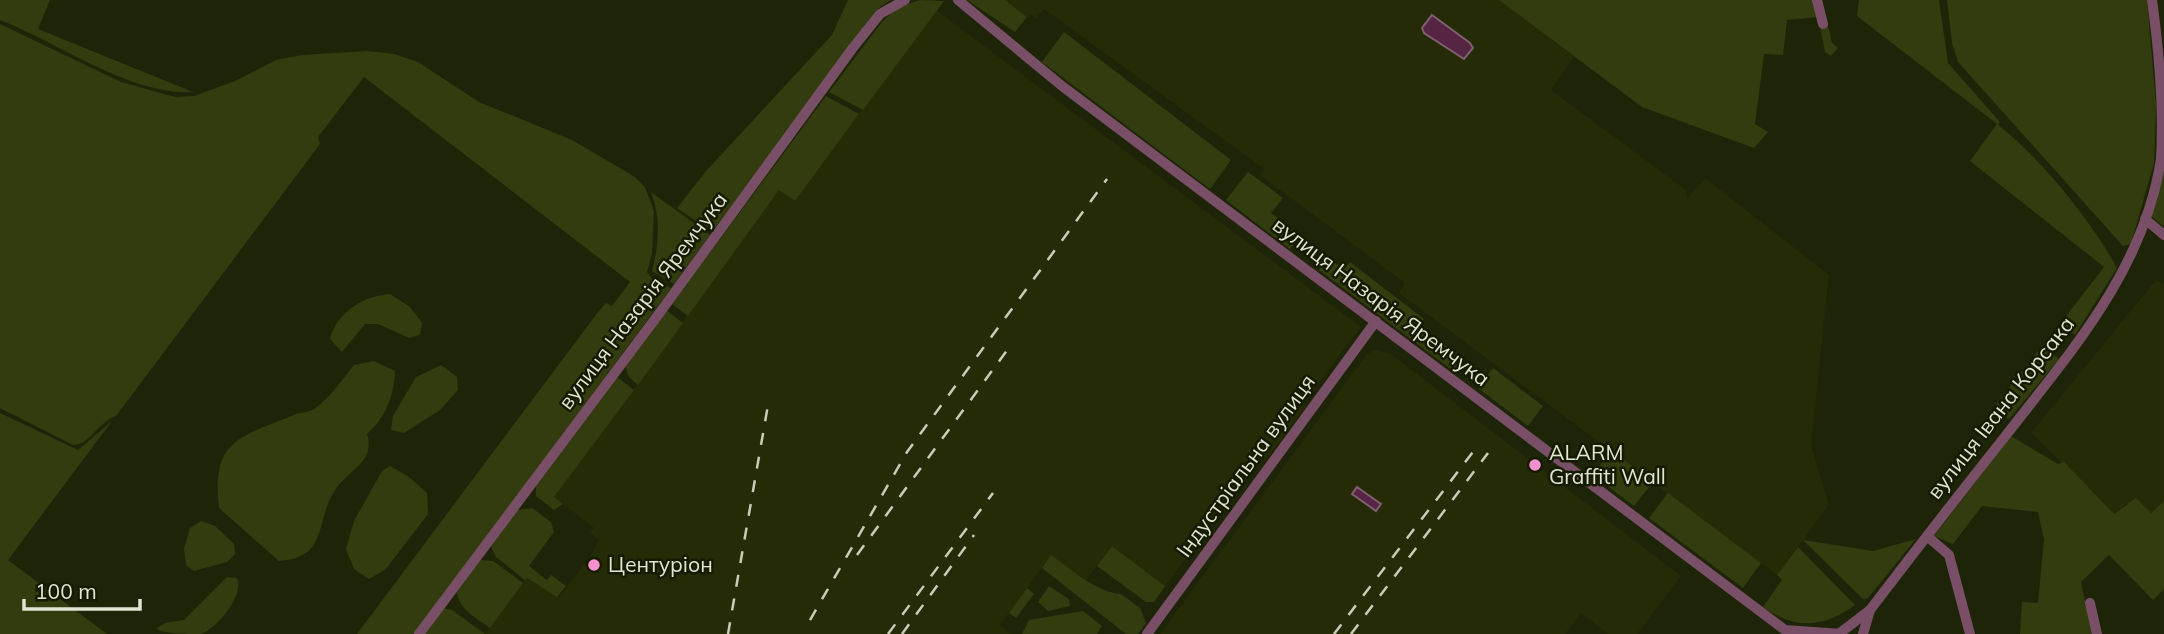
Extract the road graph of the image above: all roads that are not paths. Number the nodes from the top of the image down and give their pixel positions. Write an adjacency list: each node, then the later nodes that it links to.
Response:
1 (905, 0): 15 (street, вулиця Назарія Яремчука)
2 (958, 0): 8 (street, вулиця Назарія Яремчука)
3 (1817, 0): 5 (street)
4 (2152, 0): 6 (street, вулиця Івана Корсака)
5 (1824, 24)
6 (2145, 219): 7 (street); 9 (street, вулиця Івана Корсака)
7 (2164, 235)
8 (1376, 321): 12 (street, вулиця Назарія Яремчука); 16 (street, Індустріальна вулиця)
9 (1927, 536): 11 (street, вулиця Івана Корсака); 18 (street)
10 (2090, 603): 19 (street)
11 (1870, 610): 14 (street, вулиця Івана Корсака); 17 (street, вулиця Івана Корсака)
12 (1785, 632): 13 (street, вулиця Назарія Яремчука)
13 (1812, 633): 14 (street, вулиця Назарія Яремчука)
14 (1841, 633)
15 (419, 634)
16 (1147, 634)
17 (1863, 634)
18 (1970, 634)
19 (2097, 634)

